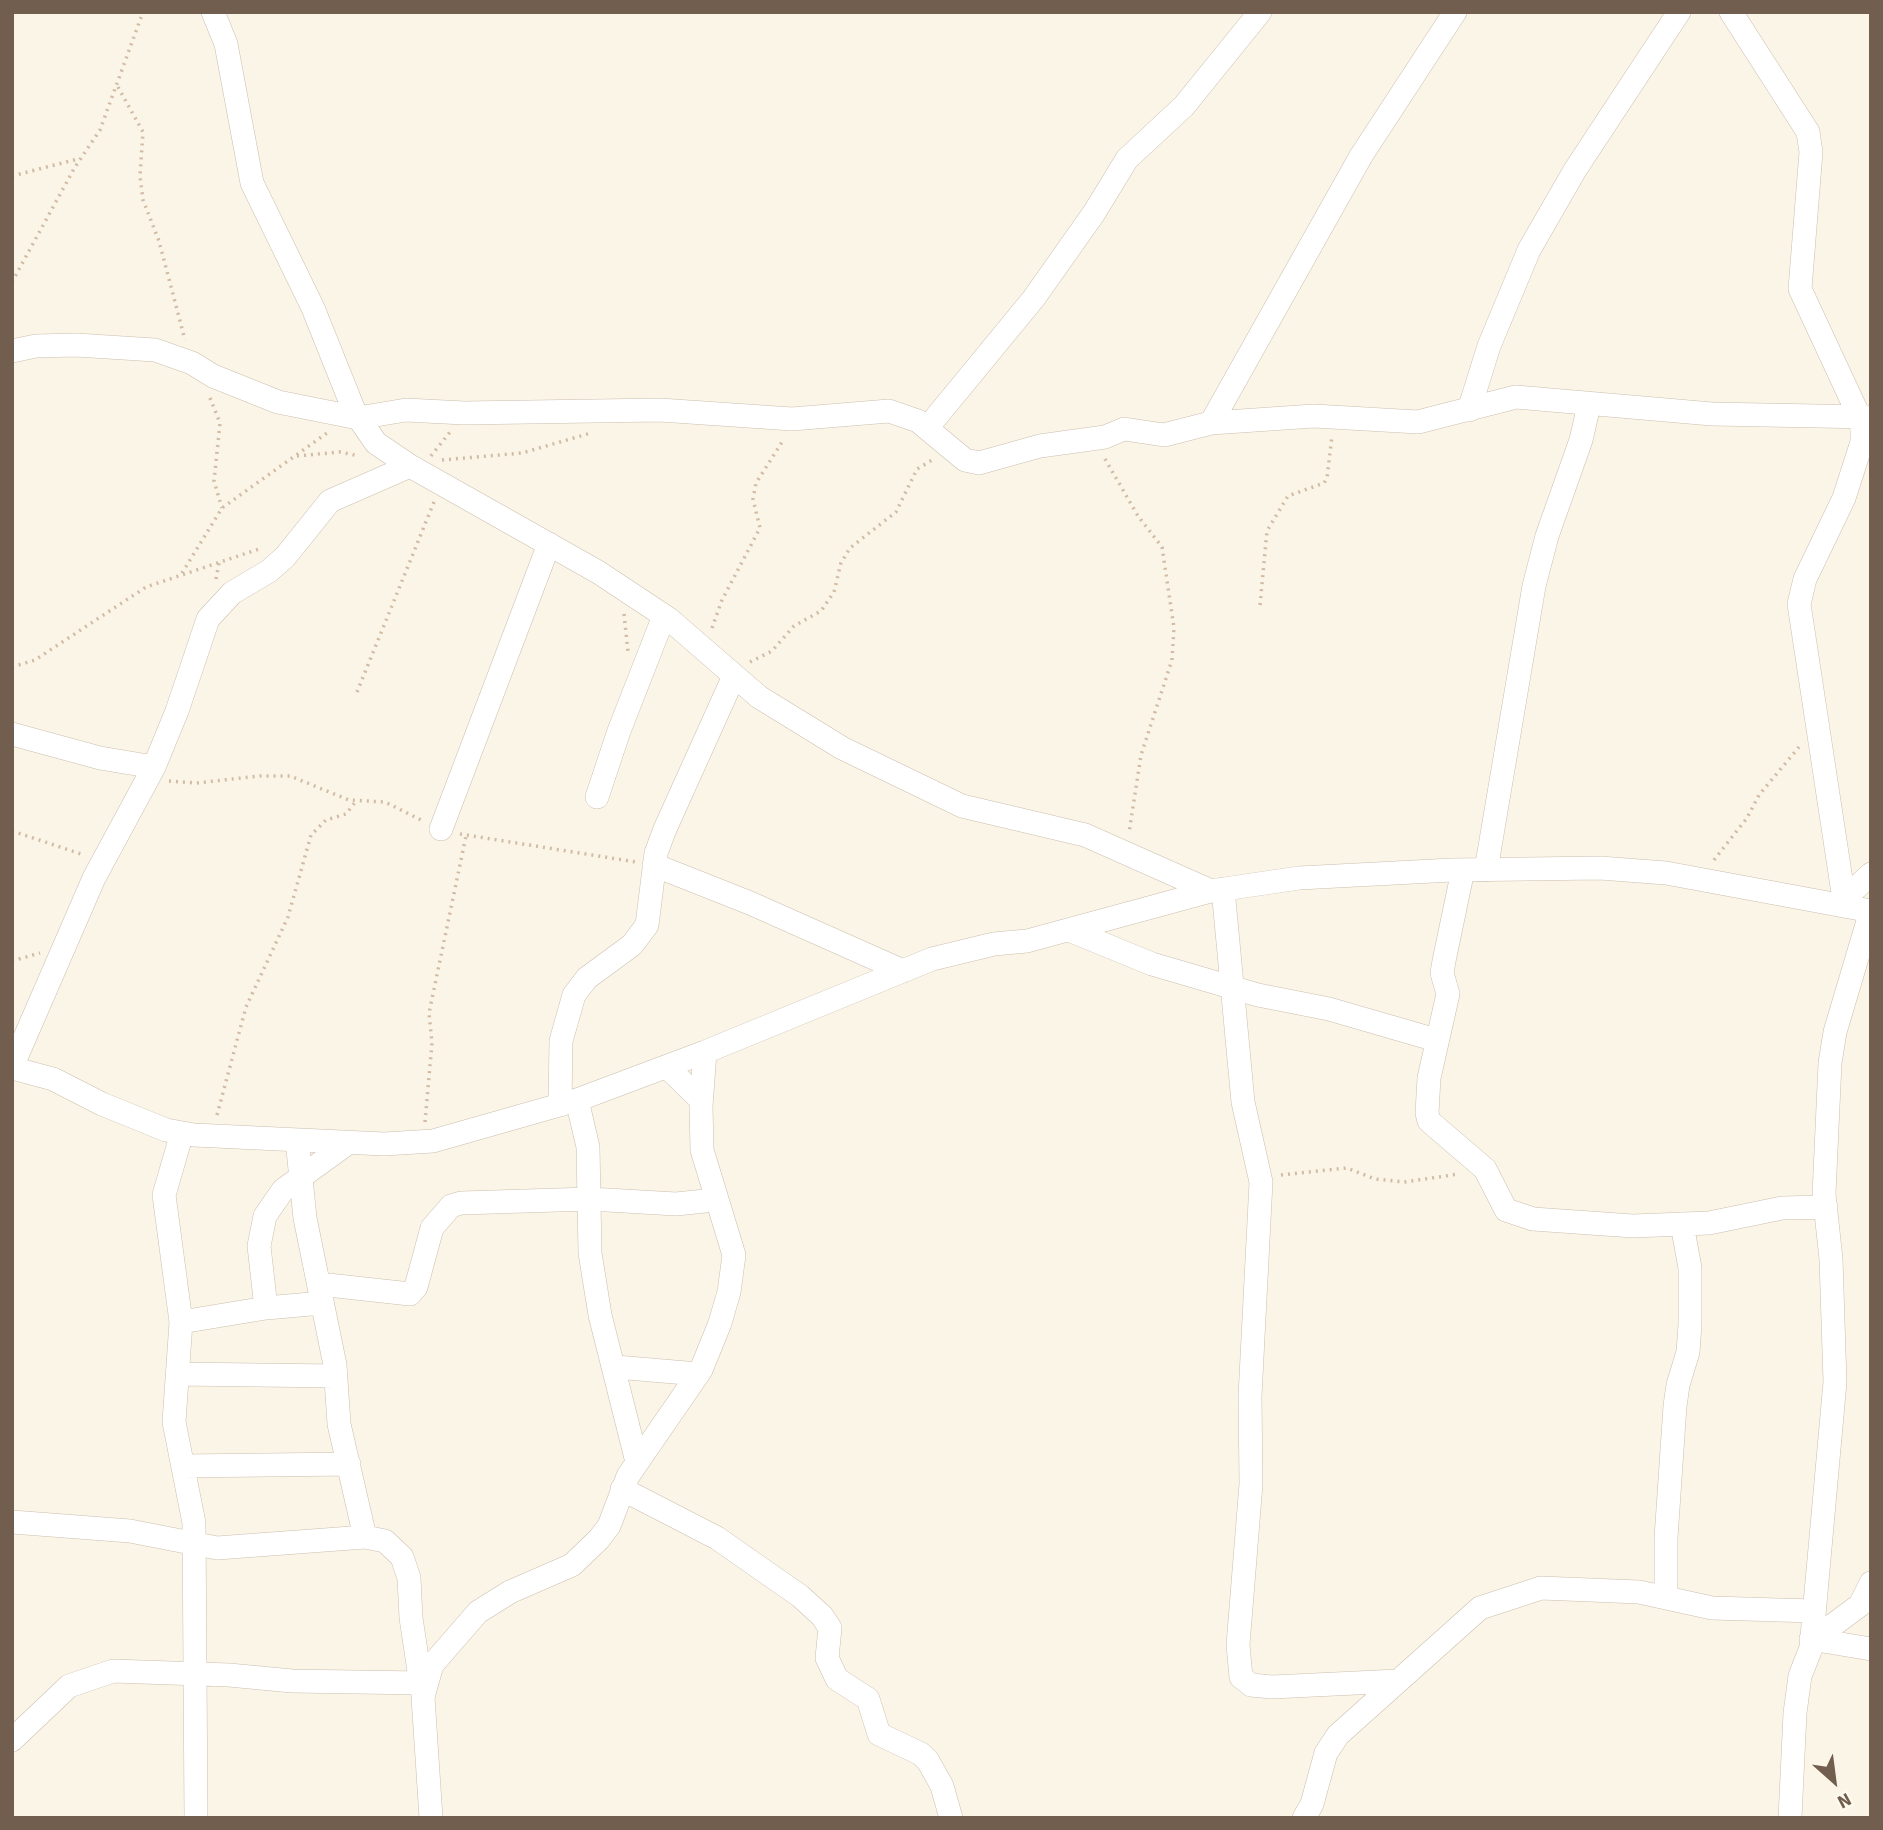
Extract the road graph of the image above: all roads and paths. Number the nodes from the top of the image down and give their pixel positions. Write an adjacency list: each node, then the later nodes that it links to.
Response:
1 (143, 12): 7 (path)
2 (213, 12): 16 (street)
3 (1260, 12): 21 (street)
4 (1455, 12): 20 (street)
5 (1679, 12): 14 (street)
6 (1731, 12): 18 (street)
7 (118, 87): 8 (path); 12 (path)
8 (80, 159): 9 (path); 10 (path)
9 (12, 176)
10 (12, 282)
11 (12, 351): 12 (street)
12 (192, 363): 16 (street); 28 (path)
13 (1589, 405): 14 (street); 18 (street); 51 (street)
14 (1469, 410): 17 (street)
15 (464, 413): 16 (street); 19 (street); 22 (path)
16 (353, 417): 25 (path); 26 (street)
17 (1334, 417): 20 (street); 33 (path)
18 (1866, 418): 40 (street)
19 (795, 419): 21 (street); 35 (path)
20 (1211, 423): 23 (street)
21 (928, 427): 24 (street)
22 (595, 432)
23 (1099, 438): 24 (street); 48 (path)
24 (956, 454): 38 (path)
25 (295, 456): 26 (path); 28 (path)
26 (401, 460): 27 (street); 42 (street)
27 (441, 484): 29 (street); 39 (path)
28 (222, 508): 31 (path)
29 (549, 544): 32 (street); 45 (street)
30 (266, 546): 31 (path)
31 (181, 575): 37 (path)
32 (621, 588): 34 (street); 36 (path)
33 (1260, 605)
34 (664, 616): 35 (street); 43 (street)
35 (704, 649): 38 (street)
36 (628, 658)
37 (12, 667)
38 (734, 676): 48 (street); 50 (street)
39 (357, 692)
40 (1819, 725): 53 (path); 55 (street)
41 (12, 734): 42 (street)
42 (152, 773): 44 (path); 49 (street)
43 (597, 797)
44 (356, 801): 45 (path); 67 (path)
45 (441, 829): 47 (path)
46 (12, 831): 49 (path)
47 (466, 836): 50 (path); 69 (path)
48 (1125, 852): 54 (street)
49 (101, 865): 63 (street)
50 (654, 865): 58 (street); 65 (street)
51 (1474, 870): 53 (street); 54 (street); 60 (street)
52 (1871, 874): 55 (street)
53 (1702, 880): 55 (street)
54 (1217, 890): 57 (street); 59 (street)
55 (1845, 903): 56 (street)
56 (1871, 911): 76 (street)
57 (1069, 930): 58 (street); 59 (street)
58 (903, 971): 61 (street)
59 (1235, 988): 60 (street); 73 (street)
60 (1436, 1040): 71 (street)
61 (705, 1052): 62 (street); 64 (street)
62 (667, 1067): 64 (street); 65 (street)
63 (12, 1068): 66 (street)
64 (701, 1100): 75 (street)
65 (568, 1102): 69 (street); 74 (street)
66 (182, 1133): 67 (street); 80 (street)
67 (211, 1136): 68 (street)
68 (297, 1140): 70 (street); 72 (street)
69 (424, 1142): 70 (street)
70 (348, 1143): 72 (street)
71 (1485, 1169): 73 (path); 77 (street)
72 (301, 1174): 78 (street); 79 (street)
73 (1260, 1176): 100 (street)
74 (590, 1199): 75 (street); 78 (street); 82 (street)
75 (716, 1200): 84 (street)
76 (1826, 1207): 77 (street); 96 (street)
77 (1682, 1224): 95 (street)
78 (321, 1294): 79 (street); 81 (street)
79 (266, 1308): 80 (street)
80 (181, 1322): 83 (street)
81 (329, 1338): 85 (street); 86 (street)
82 (615, 1367): 84 (street); 87 (street)
83 (177, 1374): 86 (street); 89 (street)
84 (698, 1374): 87 (street)
85 (336, 1376): 86 (street); 88 (street)
86 (306, 1377)
87 (637, 1461): 90 (street)
88 (349, 1464): 89 (street); 92 (street)
89 (183, 1466): 93 (street)
90 (622, 1489): 101 (street); 105 (street)
91 (12, 1522): 93 (street)
92 (365, 1537): 93 (street); 101 (street)
93 (194, 1544): 99 (street)
94 (1871, 1583): 97 (street)
95 (1666, 1597): 96 (street); 100 (street)
96 (1813, 1611): 97 (street)
97 (1811, 1638): 98 (street); 107 (street)
98 (1871, 1649)
99 (194, 1674): 101 (street); 102 (street); 103 (street)
100 (1398, 1681): 106 (street)
101 (422, 1690): 104 (street)
102 (12, 1740)
103 (196, 1818)
104 (431, 1818)
105 (951, 1818)
106 (1304, 1818)
107 (1790, 1818)

